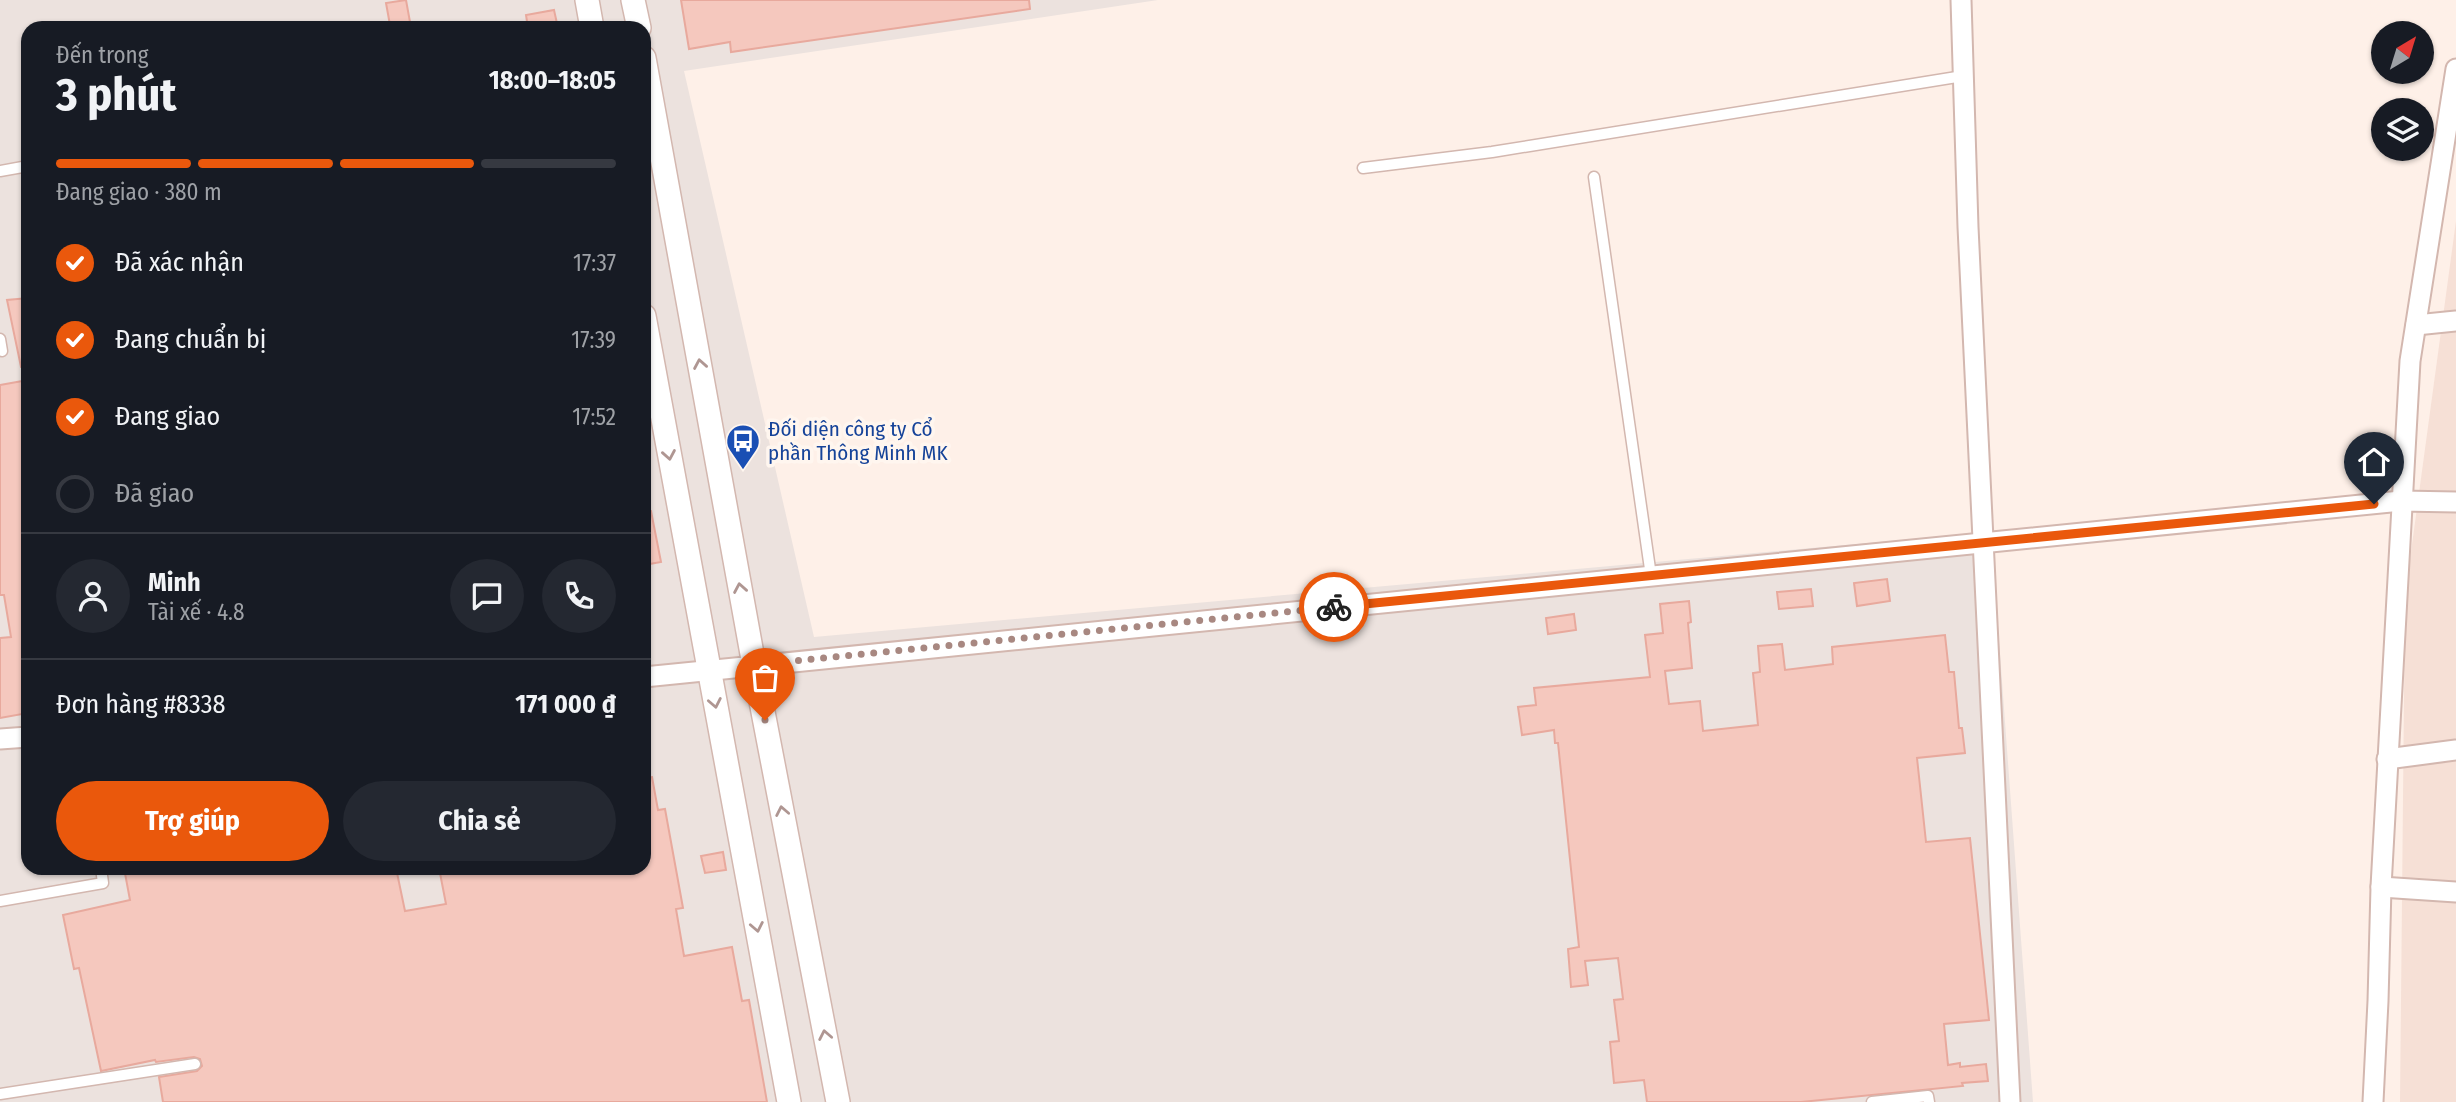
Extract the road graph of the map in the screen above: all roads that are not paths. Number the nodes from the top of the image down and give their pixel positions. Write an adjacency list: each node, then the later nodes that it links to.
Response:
1 (587, 0): 4 (street)
2 (634, 0): 5 (street)
3 (1961, 0): 7 (street)
4 (591, 21)
5 (638, 21)
6 (2456, 69): 14 (street)
7 (1963, 76): 10 (lane); 20 (street)
8 (651, 97): 22 (street, one-way to 8)
9 (21, 167): 11 (lane)
10 (1363, 169)
11 (0, 171)
12 (1594, 177): 21 (lane)
13 (2456, 321): 14 (street)
14 (2416, 325): 18 (street)
15 (0, 340): 16 (lane)
16 (2, 351)
17 (651, 354): 23 (street, one-way to 23)
18 (2401, 501): 19 (street); 20 (street); 28 (street)
19 (2456, 502)
20 (1984, 543): 21 (street); 39 (street)
21 (1651, 576): 22 (street)
22 (754, 665): 23 (street); 36 (street, one-way to 22)
23 (709, 671): 24 (street); 35 (street, one-way to 35)
24 (651, 676)
25 (21, 738): 26 (street)
26 (0, 739)
27 (2456, 750): 28 (street)
28 (2387, 759): 30 (street)
29 (102, 875): 32 (lane)
30 (2381, 887): 31 (street); 40 (street)
31 (2456, 892)
32 (0, 901)
33 (195, 1065): 34 (lane)
34 (0, 1094)
35 (789, 1102)
36 (838, 1102)
37 (1872, 1102): 38 (lane)
38 (1929, 1102)
39 (2010, 1102)
40 (2373, 1102)

